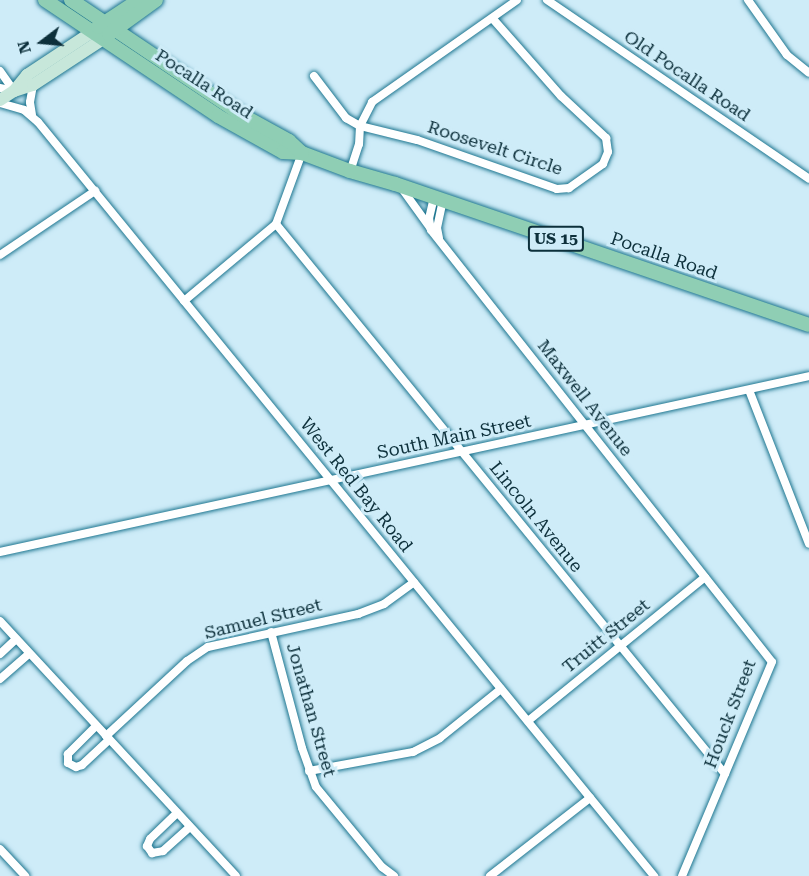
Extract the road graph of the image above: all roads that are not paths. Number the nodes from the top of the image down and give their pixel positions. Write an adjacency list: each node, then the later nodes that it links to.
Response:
1 (45, 0): 10 (main road, US 15)
2 (71, 0): 9 (main road, US 15)
3 (139, 0): 9 (main road)
4 (156, 0): 9 (main road)
5 (517, 0): 8 (street)
6 (547, 0): 22 (street, Old Pocalla Road)
7 (748, 0): 12 (street)
8 (493, 19): 19 (street); 19 (street, Roosevelt Circle)
9 (110, 27): 10 (main road); 20 (main road, Pocalla Road / US 15)
10 (97, 35): 14 (main road); 16 (main road); 20 (main road, Pocalla Road / US 15)
11 (0, 71): 16 (street)
12 (809, 73)
13 (314, 76): 19 (street)
14 (33, 85): 16 (main road); 18 (street)
15 (0, 88): 16 (street)
16 (14, 91): 17 (main road)
17 (0, 102): 18 (street)
18 (32, 115): 24 (street, West Red Bay Road)
19 (360, 126): 21 (street)
20 (302, 153): 21 (main road, Pocalla Road / US 15); 26 (street)
21 (350, 171): 23 (main road, Pocalla Road / US 15)
22 (809, 179)
23 (400, 185): 25 (main road, Pocalla Road / US 15); 27 (street, Maxwell Avenue)
24 (94, 191): 29 (street); 30 (street, West Red Bay Road)
25 (439, 199): 27 (street); 28 (street); 31 (main road, Pocalla Road / US 15)
26 (276, 224): 30 (street); 35 (street, Lincoln Avenue)
27 (431, 230): 28 (street, Maxwell Avenue)
28 (439, 239): 34 (street, Maxwell Avenue)
29 (0, 255)
30 (184, 301): 36 (street, West Red Bay Road)
31 (809, 325)
32 (809, 376): 33 (street, South Main Street)
33 (749, 390): 34 (street, South Main Street); 37 (street)
34 (586, 425): 35 (street, South Main Street); 39 (street, Maxwell Avenue)
35 (462, 452): 36 (street, South Main Street); 44 (street, Lincoln Avenue)
36 (332, 481): 38 (street, South Main Street); 40 (street, West Red Bay Road)
37 (809, 544)
38 (1, 550)
39 (705, 577): 44 (street, Truitt Street); 53 (street, Houck Street)
40 (414, 582): 42 (street, Samuel Street); 48 (street, West Red Bay Road)
41 (0, 621): 43 (street)
42 (271, 632): 51 (street, Samuel Street); 52 (street, Jonathan Street)
43 (16, 639): 45 (street); 46 (street)
44 (620, 646): 49 (street, Truitt Street); 53 (street, Lincoln Avenue)
45 (0, 654)
46 (29, 654): 47 (street); 50 (street)
47 (0, 680)
48 (501, 689): 49 (street, West Red Bay Road); 52 (street)
49 (528, 721): 54 (street, West Red Bay Road)
50 (96, 726): 51 (street); 51 (street, Samuel Street)
51 (108, 738): 55 (street)
52 (309, 771): 60 (street, Jonathan Street)
53 (725, 774): 63 (street, Houck Street)
54 (590, 798): 61 (street); 62 (street, West Red Bay Road)
55 (177, 813): 56 (street); 56 (street)
56 (190, 826): 59 (street)
57 (0, 849): 58 (street)
58 (25, 876)
59 (236, 876)
60 (394, 876)
61 (490, 876)
62 (654, 876)
63 (682, 876)

